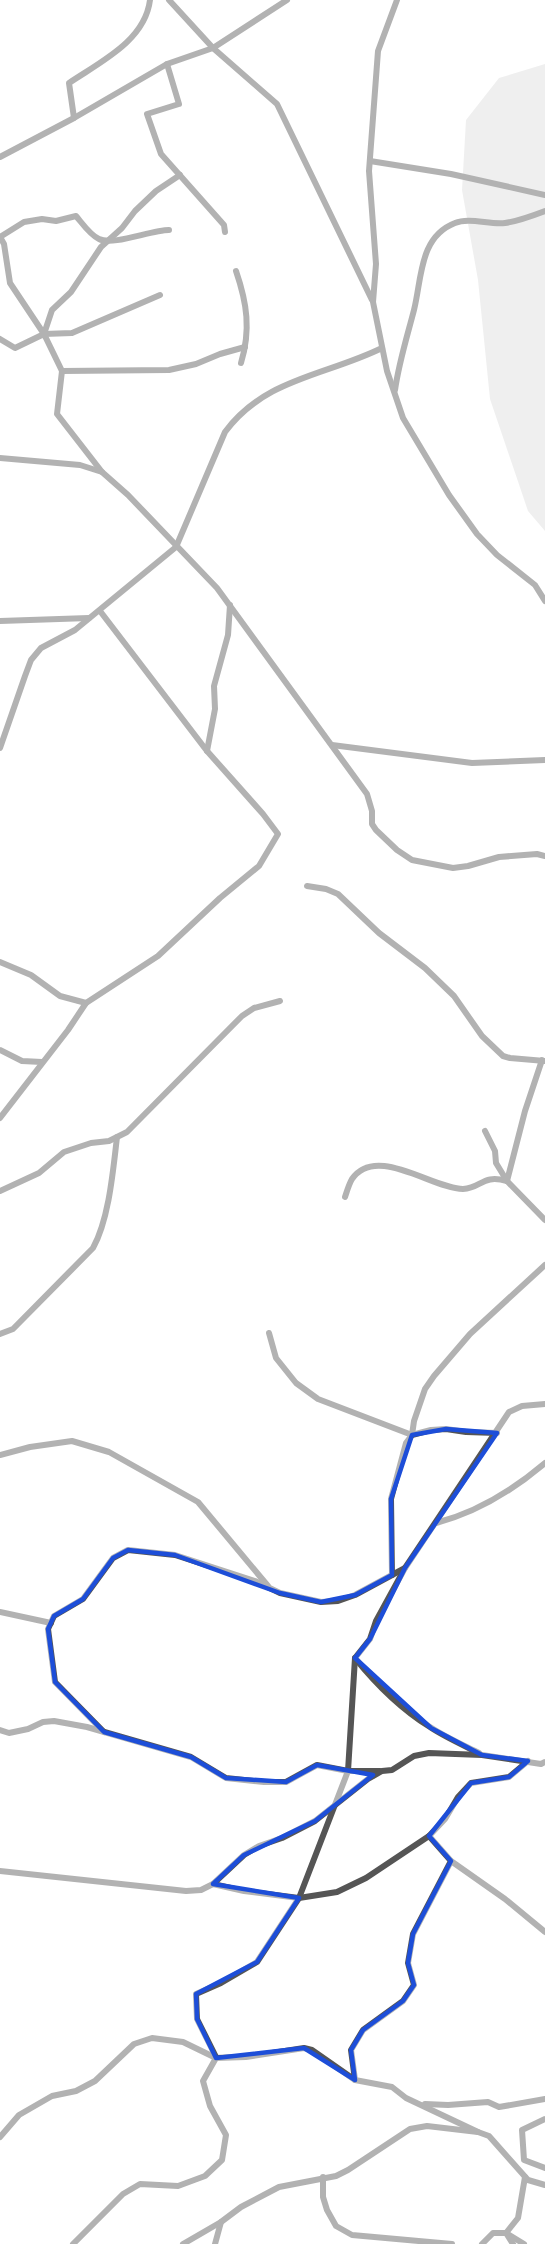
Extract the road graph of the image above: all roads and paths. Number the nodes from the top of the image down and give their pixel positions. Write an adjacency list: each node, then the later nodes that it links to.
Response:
1 (150, 0): 7 (street)
2 (169, 0): 5 (street)
3 (286, 0): 5 (street)
4 (397, 0): 9 (street)
5 (213, 48): 6 (street); 19 (street)
6 (167, 64): 7 (street); 10 (street)
7 (74, 118): 8 (street)
8 (0, 157)
9 (370, 160): 11 (street); 19 (street)
10 (180, 175): 14 (street); 16 (street)
11 (545, 195)
12 (545, 211): 26 (street)
13 (169, 230): 16 (street)
14 (225, 232)
15 (0, 237): 16 (street); 20 (street)
16 (108, 241): 20 (street)
17 (236, 272): 22 (street)
18 (160, 295): 20 (street)
19 (373, 302): 23 (street)
20 (44, 334): 21 (street); 25 (street)
21 (0, 339)
22 (245, 347): 24 (street); 25 (street)
23 (382, 348): 26 (street); 29 (street)
24 (241, 363)
25 (62, 371): 28 (street)
26 (395, 391): 30 (street)
27 (0, 458): 28 (street)
28 (102, 472): 29 (street)
29 (176, 547): 31 (street); 32 (street)
30 (545, 601)
31 (230, 605): 35 (street); 37 (street)
32 (100, 611): 33 (street); 37 (street)
33 (90, 618): 34 (street); 36 (street)
34 (0, 621)
35 (332, 746): 38 (street); 39 (street)
36 (0, 748)
37 (207, 751): 43 (street)
38 (545, 760)
39 (545, 856)
40 (307, 886): 45 (street)
41 (0, 962): 43 (street)
42 (280, 1001): 49 (street)
43 (86, 1003): 46 (street)
44 (0, 1050): 46 (street)
45 (543, 1060): 50 (street)
46 (42, 1062): 47 (street)
47 (0, 1118)
48 (485, 1131): 50 (street)
49 (117, 1137): 51 (street); 56 (street)
50 (507, 1181): 52 (street); 53 (street)
51 (0, 1191)
52 (345, 1197)
53 (545, 1220)
54 (545, 1265): 59 (street)
55 (269, 1333): 59 (street)
56 (0, 1334)
57 (545, 1404): 58 (street)
58 (497, 1433): 59 (street); 62 (street)
59 (412, 1435): 64 (street)
60 (0, 1455): 65 (street)
61 (545, 1463): 62 (street)
62 (436, 1523): 63 (street)
63 (405, 1568): 64 (street); 68 (street)
64 (392, 1575): 65 (street)
65 (270, 1588): 67 (street)
66 (0, 1612): 67 (street)
67 (51, 1623): 70 (street)
68 (355, 1658): 71 (street); 74 (street)
69 (0, 1730): 70 (street)
70 (104, 1732): 74 (street)
71 (482, 1755): 72 (street); 75 (street)
72 (528, 1761): 73 (street); 77 (street)
73 (545, 1762)
74 (348, 1771): 75 (street); 76 (street)
75 (382, 1771): 76 (street)
76 (337, 1803): 80 (street); 81 (street)
77 (429, 1836): 78 (street); 81 (street)
78 (451, 1861): 82 (street); 84 (street)
79 (0, 1871): 80 (street)
80 (213, 1884): 81 (street)
81 (299, 1898): 83 (street)
82 (545, 1932)
83 (216, 2058): 84 (street); 89 (street); 98 (street)
84 (355, 2080): 86 (street)
85 (545, 2099): 86 (street)
86 (421, 2104): 88 (street)
87 (545, 2119): 90 (street)
88 (478, 2132): 91 (street); 92 (street)
89 (0, 2137)
90 (545, 2168)
91 (322, 2177): 94 (street); 96 (street)
92 (525, 2177): 93 (street); 95 (street)
93 (545, 2185)
94 (221, 2222): 99 (street); 100 (street)
95 (506, 2233): 103 (street); 104 (street); 105 (street)
96 (367, 2236): 97 (street); 101 (street)
97 (421, 2243): 102 (street)
98 (73, 2244)
99 (183, 2244)
100 (215, 2244)
101 (375, 2244)
102 (452, 2244)
103 (482, 2244)
104 (513, 2244)
105 (524, 2244)

